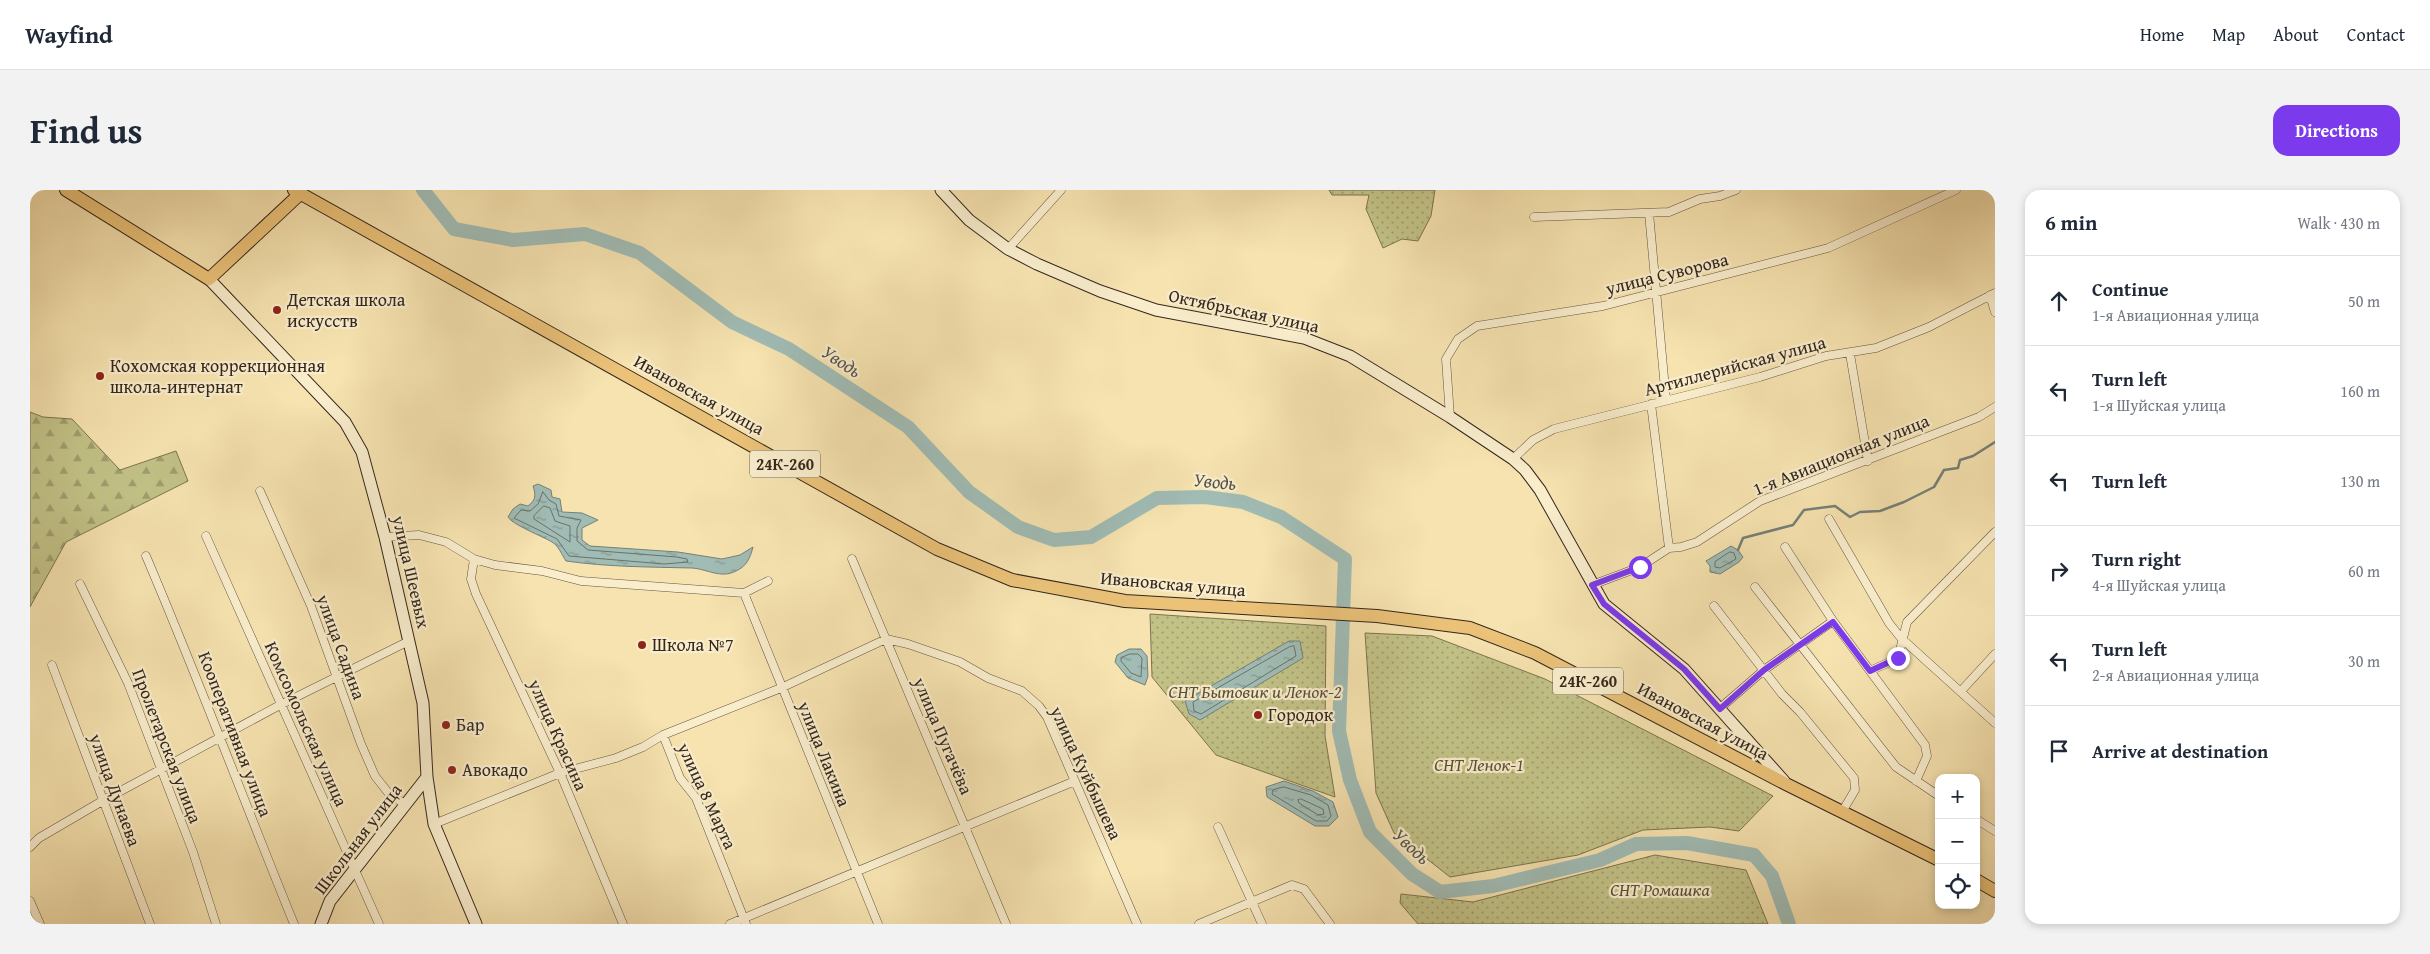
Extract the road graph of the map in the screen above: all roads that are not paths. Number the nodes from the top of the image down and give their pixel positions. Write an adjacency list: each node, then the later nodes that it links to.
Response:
1 (66, 190): 10 (main road)
2 (941, 190): 9 (street, Октябрьская улица)
3 (1061, 190): 9 (street)
4 (1736, 190): 7 (street)
5 (1956, 190): 11 (street, улица Суворова)
6 (300, 191): 10 (main road); 59 (main road, Ивановская улица / 24К-260)
7 (1649, 213): 8 (street); 11 (street)
8 (1534, 217)
9 (1008, 249): 18 (street, Октябрьская улица)
10 (209, 279): 25 (street, улица Шеевых)
11 (1655, 294): 15 (street); 18 (street, улица Суворова)
12 (1993, 294): 13 (street); 14 (street, Артиллерийская улица)
13 (1995, 312)
14 (1850, 354): 15 (street, Артиллерийская улица); 20 (street)
15 (1666, 400): 16 (street, Артиллерийская улица)
16 (1651, 404): 19 (street, Артиллерийская улица); 27 (street)
17 (1995, 407): 20 (street, 1-я Авиационная улица)
18 (1450, 417): 19 (street, Октябрьская улица)
19 (1513, 460): 33 (street, Октябрьская улица)
20 (1868, 461): 27 (street, 1-я Авиационная улица)
21 (260, 492): 46 (street, улица Садина)
22 (1829, 519): 38 (street)
23 (1995, 532): 38 (street)
24 (206, 536): 49 (street, Комсомольская улица)
25 (385, 537): 29 (street); 40 (street, улица Шеевых)
26 (1785, 547): 37 (street)
27 (1669, 548): 33 (street, 1-я Авиационная улица)
28 (146, 556): 53 (street, Кооперативная улица)
29 (474, 559): 35 (street); 55 (street, улица Красина)
30 (852, 559): 39 (street, улица Пугачёва)
31 (768, 581): 35 (street)
32 (80, 584): 54 (street, Пролетарская улица)
33 (1592, 585): 50 (street, Октябрьская улица)
34 (1755, 586): 41 (street)
35 (744, 593): 47 (street, улица Лакина)
36 (1714, 606): 44 (street)
37 (1833, 622): 41 (street); 45 (street)
38 (1901, 638): 45 (street); 48 (street)
39 (886, 640): 47 (street); 57 (street, улица Куйбышева); 66 (street, улица Пугачёва)
40 (409, 641): 46 (street); 56 (street, улица Шеевых)
41 (1798, 644): 44 (street); 58 (street)
42 (1995, 654): 48 (street)
43 (52, 665): 61 (street, улица Дунаева)
44 (1764, 670): 50 (street); 63 (street)
45 (1870, 671): 58 (street)
46 (337, 678): 49 (street); 62 (street, улица Садина)
47 (781, 688): 52 (street); 72 (street, улица Лакина)
48 (1961, 691): 51 (street)
49 (280, 705): 53 (street); 71 (street, Комсомольская улица)
50 (1720, 709): 59 (street, Октябрьская улица)
51 (1995, 724)
52 (663, 735): 55 (street); 77 (street, улица 8 Марта)
53 (218, 737): 54 (street); 81 (street, Кооперативная улица)
54 (161, 770): 61 (street); 80 (street, Пролетарская улица)
55 (560, 773): 65 (street); 85 (street, улица Красина)
56 (427, 777): 62 (street, Школьная улица); 65 (street, улица Шеевых)
57 (1075, 781): 66 (street); 89 (street, улица Куйбышева)
58 (1916, 781): 60 (street)
59 (1786, 784): 63 (main road, 24К-260)
60 (1935, 793)
61 (104, 800): 69 (street); 79 (street, улица Дунаева)
62 (405, 804): 71 (street, Школьная улица)
63 (1842, 812): 70 (main road, 24К-260)
64 (1980, 822): 68 (street)
65 (434, 824): 84 (street, улица Шеевых)
66 (965, 826): 72 (street); 88 (street, улица Пугачёва)
67 (1218, 827): 76 (street)
68 (1995, 831)
69 (30, 846)
70 (1935, 858)
71 (354, 870): 82 (street, Школьная улица); 83 (street, Комсомольская улица)
72 (856, 873): 77 (street); 87 (street, улица Лакина)
73 (1980, 882): 74 (main road)
74 (1995, 891)
75 (30, 901): 78 (street)
76 (1252, 902): 90 (street); 91 (street); 92 (street)
77 (745, 921): 86 (street)
78 (40, 924)
79 (150, 924)
80 (216, 924)
81 (294, 924)
82 (321, 924)
83 (379, 924)
84 (476, 924)
85 (623, 924)
86 (730, 924)
87 (878, 924)
88 (1006, 924)
89 (1137, 924)
90 (1199, 924)
91 (1262, 924)
92 (1330, 924)

